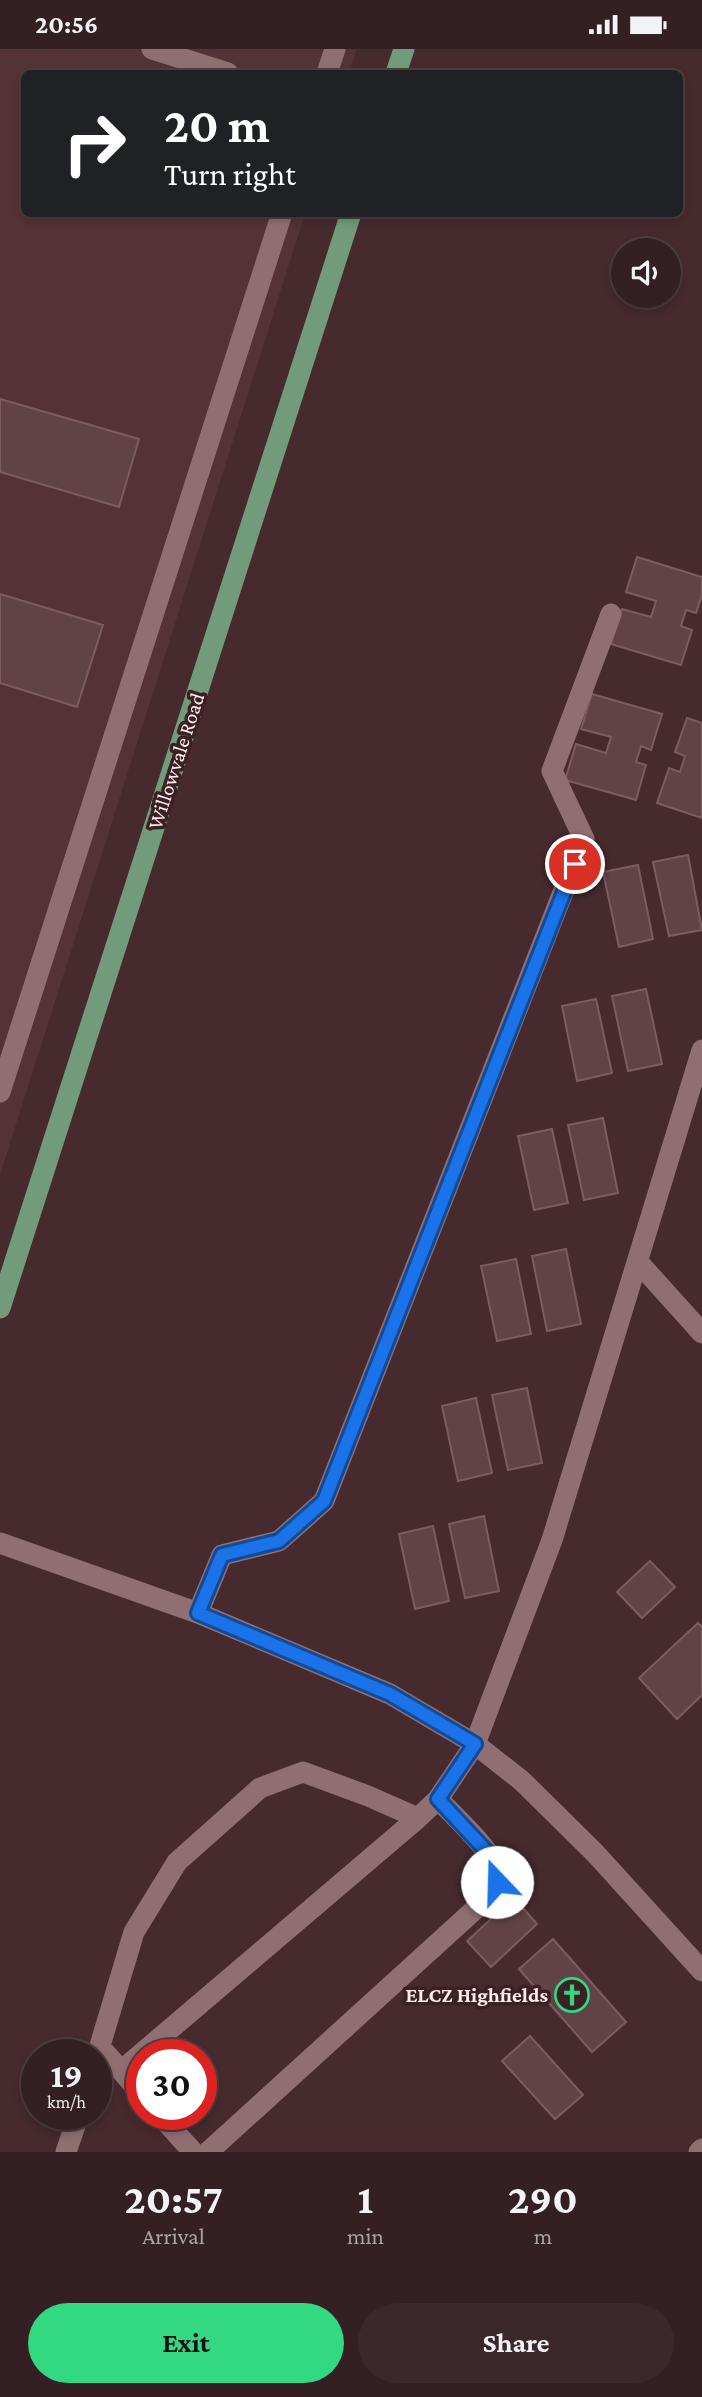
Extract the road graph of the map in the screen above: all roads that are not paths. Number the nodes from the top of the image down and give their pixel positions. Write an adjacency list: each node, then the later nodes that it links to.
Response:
1 (152, 49): 4 (street)
2 (335, 49): 5 (street)
3 (404, 49): 6 (main road)
4 (218, 70)
5 (328, 70)
6 (397, 70)
7 (281, 217): 11 (street)
8 (350, 217): 13 (main road, Willowvale Road)
9 (611, 614): 16 (street)
10 (702, 1050): 12 (street)
11 (0, 1092)
12 (639, 1263): 14 (street); 17 (street)
13 (0, 1308)
14 (702, 1333)
15 (0, 1543): 16 (street)
16 (198, 1613): 17 (street)
17 (475, 1744): 18 (street); 20 (street)
18 (438, 1799): 19 (street); 29 (street)
19 (418, 1818): 21 (street); 23 (street)
20 (702, 1971)
21 (102, 2039)
22 (112, 2064): 23 (street)
23 (121, 2071): 24 (street)
24 (126, 2076)
25 (74, 2130): 27 (street)
26 (173, 2130): 28 (street)
27 (66, 2152)
28 (193, 2152)
29 (208, 2152)

